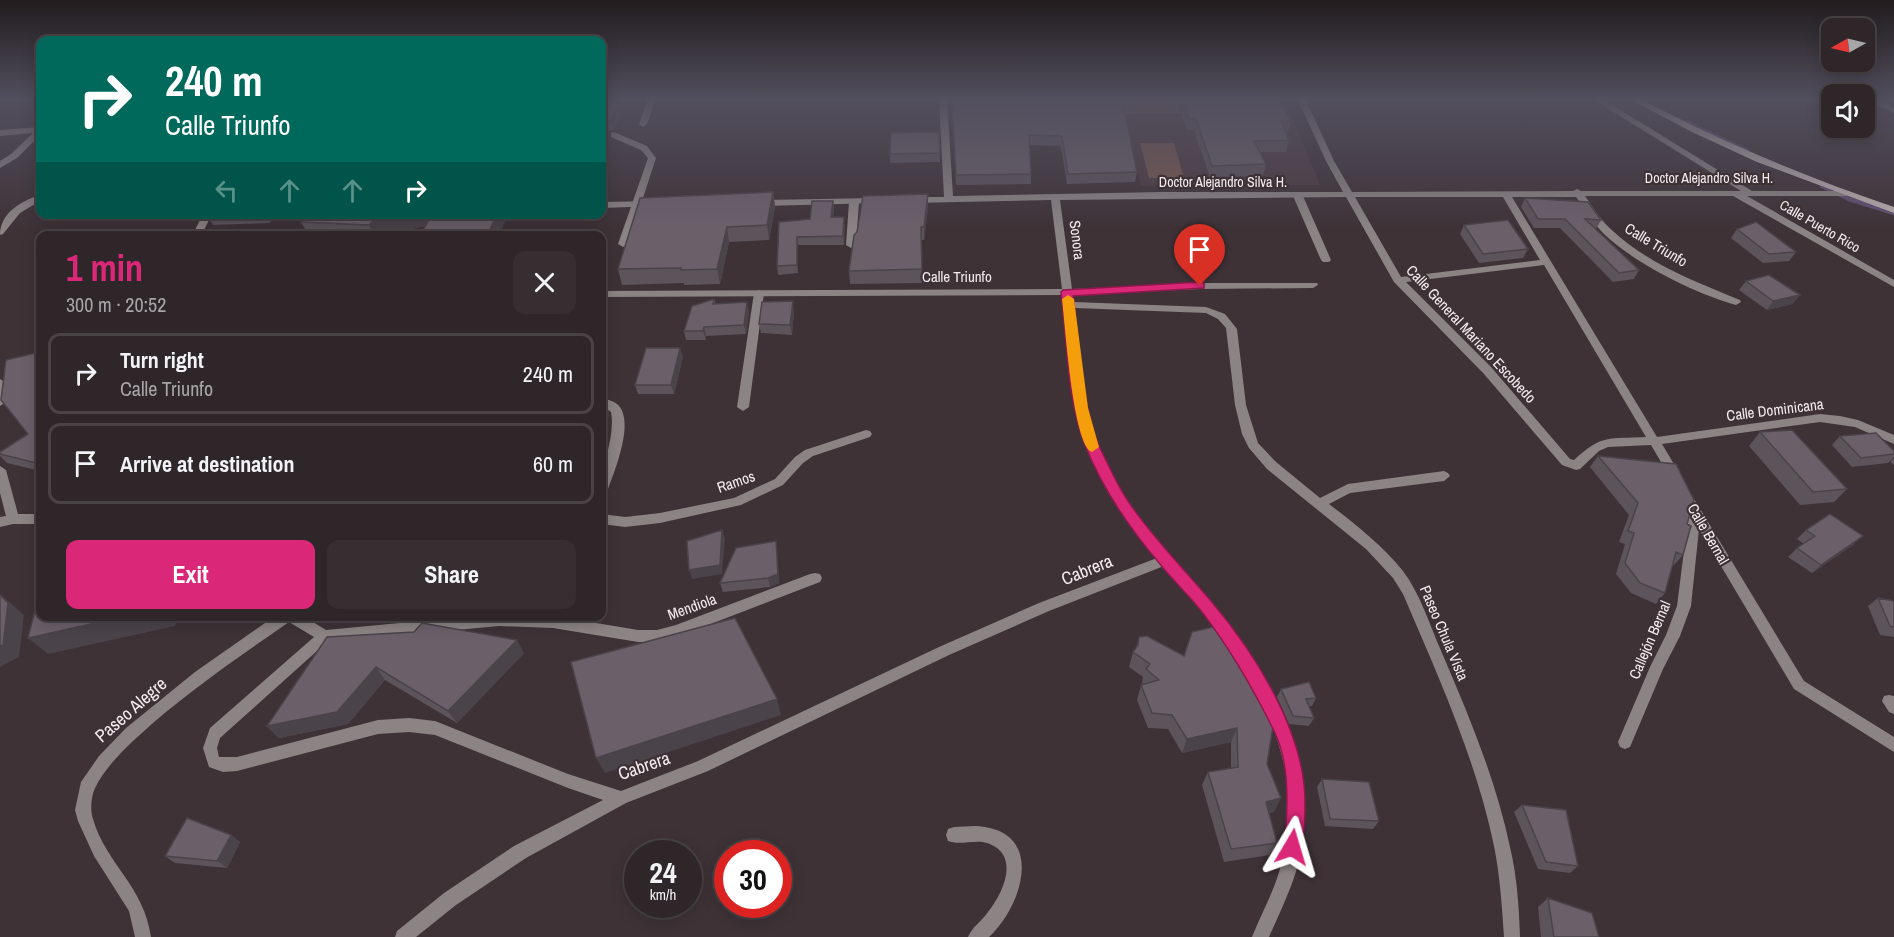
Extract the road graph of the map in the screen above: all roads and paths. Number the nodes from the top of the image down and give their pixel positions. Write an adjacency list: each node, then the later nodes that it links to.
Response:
1 (29, 142): 7 (street)
2 (630, 142): 22 (street)
3 (946, 142): 16 (street)
4 (1321, 142): 13 (street, Calle General Mariano Escobedo)
5 (1667, 142): 10 (street)
6 (1722, 142): 12 (street)
7 (0, 165)
8 (1732, 191): 9 (street, Doctor Alejandro Silva H.); 10 (street, Doctor Alejandro Silva H.); 32 (street, Calle Puerto Rico)
9 (1577, 192): 11 (street, Doctor Alejandro Silva H.); 37 (street, Calle Triunfo)
10 (1749, 192): 12 (street, Doctor Alejandro Silva H.)
11 (1505, 193): 13 (street, Doctor Alejandro Silva H.); 30 (street, Calle Bernal)
12 (1845, 193): 25 (street)
13 (1350, 195): 14 (street, Doctor Alejandro Silva H.); 31 (street, Calle General Mariano Escobedo)
14 (1298, 196): 15 (street, Doctor Alejandro Silva H.); 29 (street)
15 (1055, 197): 16 (street, Doctor Alejandro Silva H.); 36 (street, Sonora)
16 (949, 199): 18 (street, Doctor Alejandro Silva H.)
17 (36, 200): 26 (street)
18 (902, 200)
19 (890, 201): 20 (street)
20 (854, 202): 21 (street); 28 (street)
21 (752, 203)
22 (637, 204): 23 (street); 24 (street); 27 (street)
23 (660, 204)
24 (606, 205)
25 (1894, 210)
26 (0, 232)
27 (623, 244)
28 (851, 245)
29 (1326, 260)
30 (1547, 262): 31 (street); 44 (street, Calle Bernal)
31 (1398, 280): 44 (street, Calle General Mariano Escobedo)
32 (1894, 284)
33 (1313, 285): 36 (street, Calle Triunfo)
34 (759, 293): 35 (street, Calle Triunfo); 36 (street, Calle Triunfo); 41 (street)
35 (606, 294)
36 (1068, 299): 48 (street, Paseo Chula Vista); 53 (street, Sonora)
37 (1736, 302)
38 (0, 382): 39 (street)
39 (0, 402)
40 (606, 403): 46 (street)
41 (743, 407)
42 (866, 434): 51 (street, Ramos)
43 (1894, 440): 44 (street, Calle Dominicana)
44 (1656, 441): 49 (street, Calle Bernal)
45 (0, 470): 52 (street)
46 (606, 474)
47 (1444, 476): 48 (street)
48 (1318, 504): 68 (street, Paseo Chula Vista)
49 (1695, 510): 60 (street, Callejón Bernal); 61 (street, Calle Bernal)
50 (36, 519): 52 (street)
51 (606, 520)
52 (7, 521)
53 (1165, 560): 62 (street, Cabrera); 67 (street, Sonora)
54 (815, 578): 58 (street, Mendiola)
55 (281, 621): 64 (street, Paseo Alegre)
56 (297, 621): 59 (street)
57 (488, 621): 59 (street, Mendiola)
58 (526, 621)
59 (324, 636): 62 (street, Cabrera)
60 (1625, 742)
61 (1894, 745)
62 (621, 798): 65 (street)
63 (954, 835): 66 (street)
64 (143, 937)
65 (403, 937)
66 (976, 937)
67 (1260, 937)
68 (1512, 937)

